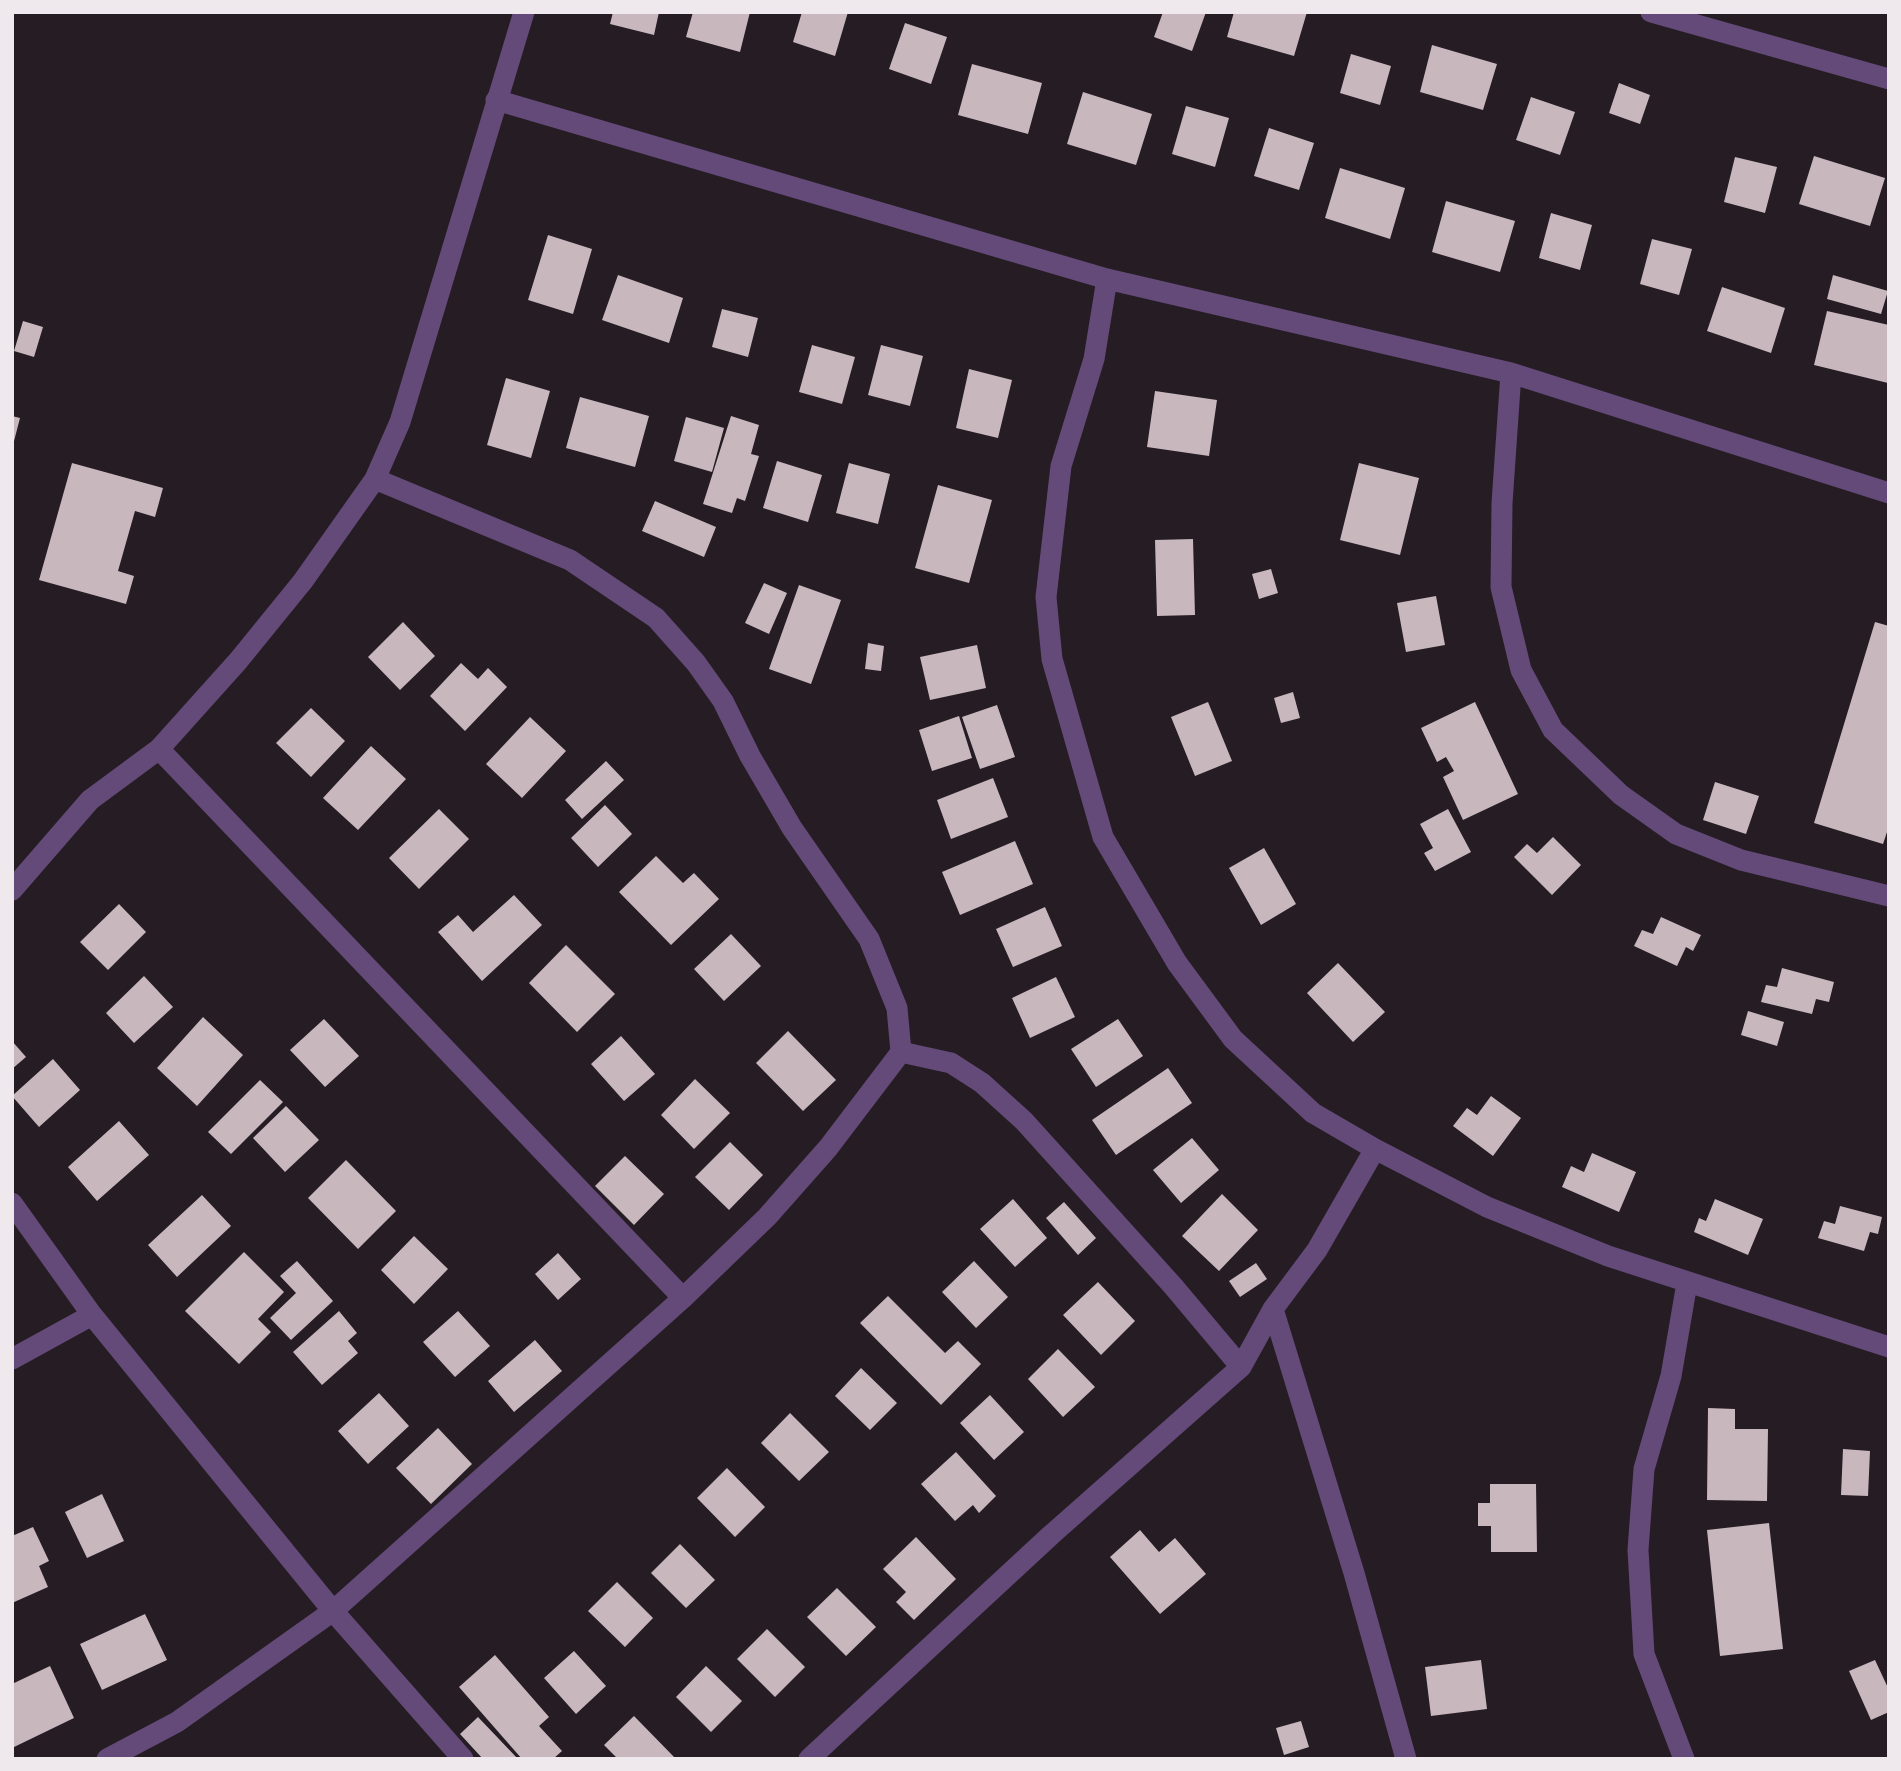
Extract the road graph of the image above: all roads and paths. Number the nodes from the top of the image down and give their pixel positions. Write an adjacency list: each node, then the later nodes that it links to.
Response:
1 (524, 12): 4 (street)
2 (1651, 12): 3 (street)
3 (1889, 79)
4 (496, 100): 5 (street); 7 (street)
5 (1107, 279): 6 (street); 13 (street)
6 (1511, 373): 8 (street); 11 (street)
7 (375, 479): 9 (street); 12 (street)
8 (1889, 493)
9 (159, 749): 10 (street); 16 (street)
10 (12, 890)
11 (1889, 896)
12 (901, 1052): 16 (street); 21 (street)
13 (1375, 1149): 15 (street); 17 (street)
14 (12, 1202): 18 (street)
15 (1687, 1283): 19 (street); 27 (street)
16 (683, 1298): 22 (street)
17 (1273, 1310): 21 (street); 26 (street)
18 (92, 1315): 20 (street); 22 (street)
19 (1889, 1347)
20 (12, 1359)
21 (1241, 1367): 25 (street)
22 (333, 1611): 23 (street); 24 (street)
23 (107, 1759)
24 (463, 1759)
25 (809, 1759)
26 (1406, 1759)
27 (1684, 1759)

